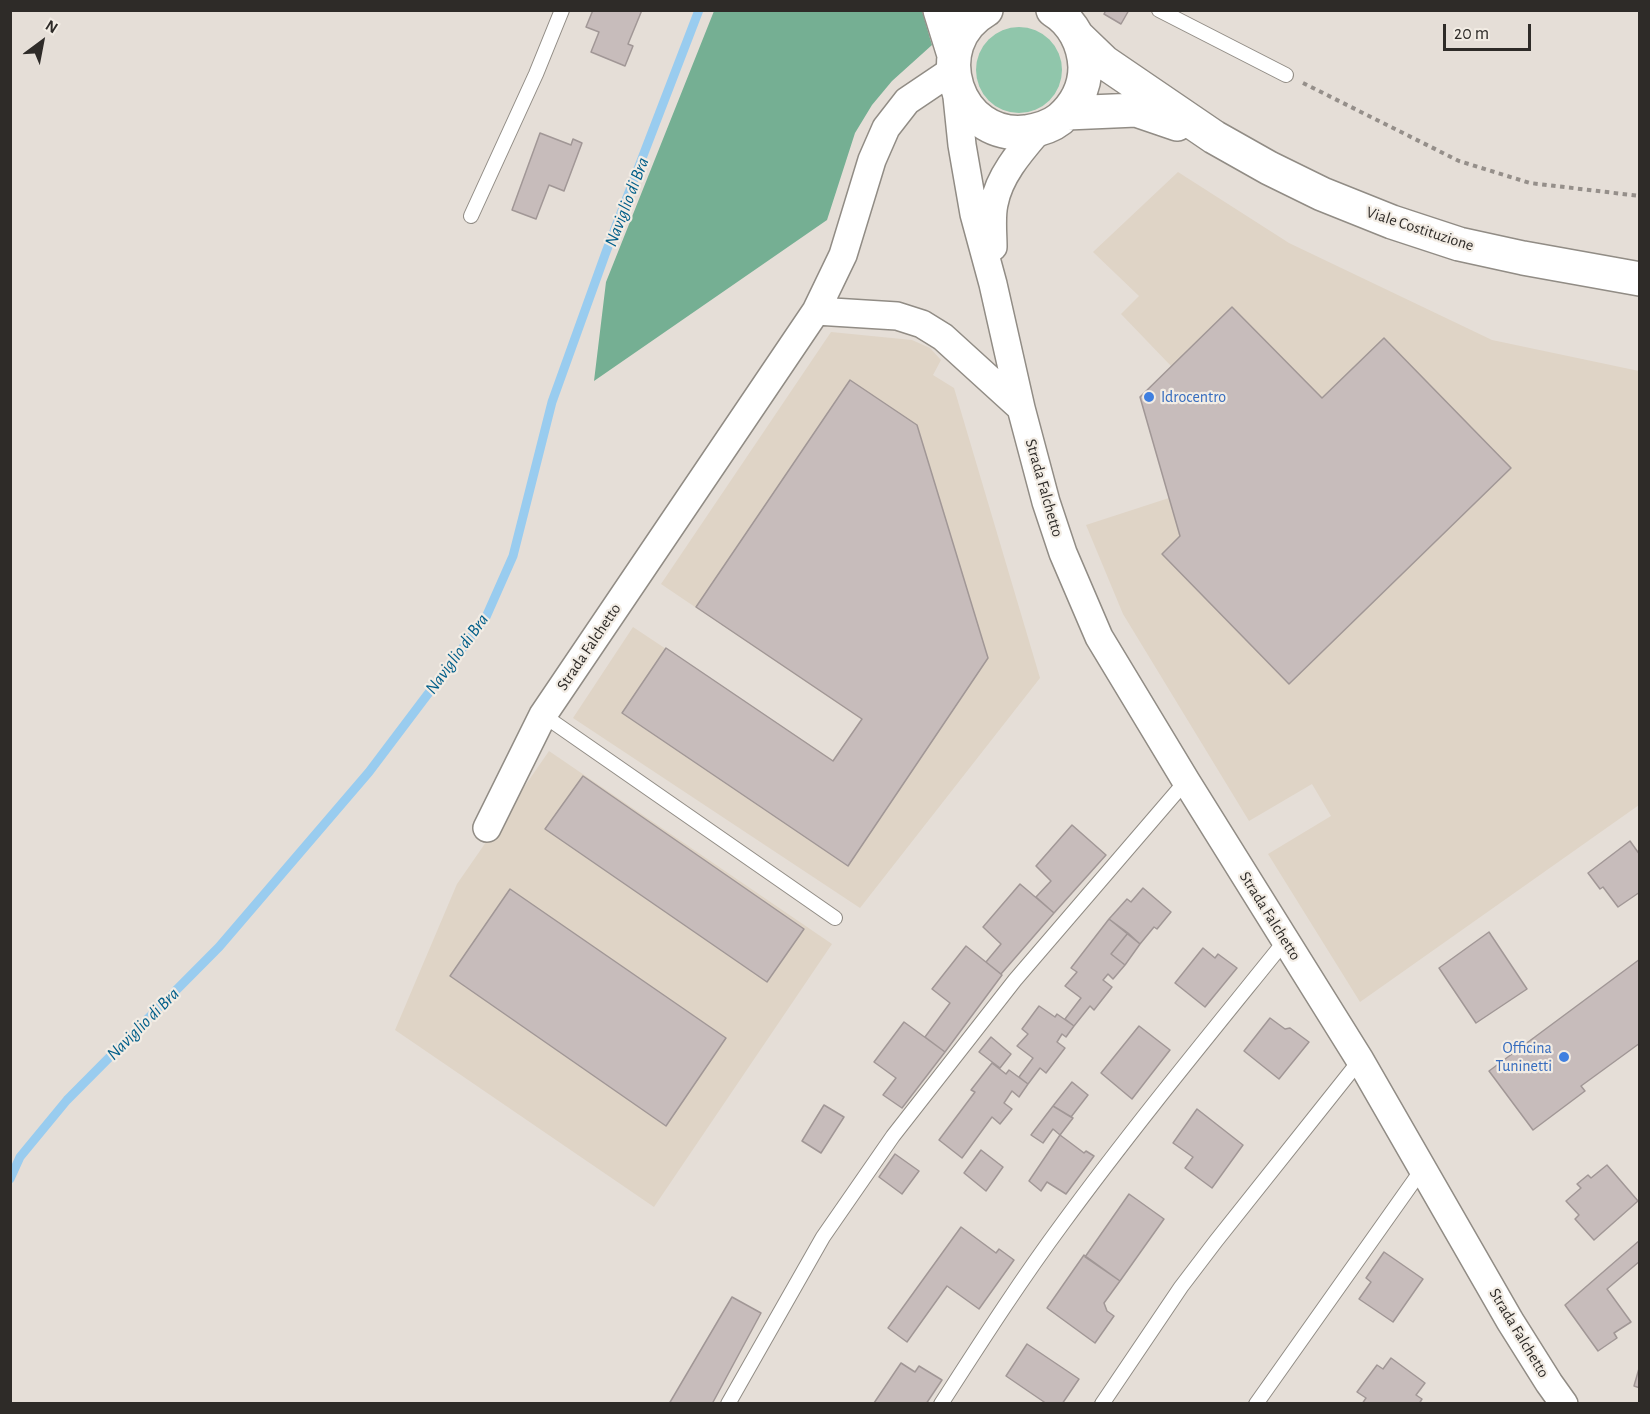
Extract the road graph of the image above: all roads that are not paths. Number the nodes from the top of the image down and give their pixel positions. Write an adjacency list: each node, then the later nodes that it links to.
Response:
1 (562, 10): 12 (lane)
2 (940, 10): 7 (street, Strada Falchetto)
3 (986, 10): 7 (street)
4 (1159, 10): 8 (lane)
5 (1057, 11): 6 (street, Viale Costituzione)
6 (1078, 38): 9 (street); 11 (street, Viale Costituzione)
7 (954, 70): 10 (street); 14 (street, Strada Falchetto); 15 (street, Strada Falchetto)
8 (1286, 75)
9 (1067, 113): 10 (street); 11 (street, Viale Costituzione)
10 (1038, 130): 14 (street, Strada Falchetto)
11 (1214, 137): 13 (street, Viale Costituzione)
12 (471, 216)
13 (1640, 279)
14 (993, 284): 16 (street, Strada Falchetto)
15 (816, 311): 16 (street); 17 (street, Strada Falchetto)
16 (1021, 408): 18 (street, Strada Falchetto)
17 (543, 715): 19 (street, Strada Falchetto); 20 (lane)
18 (1186, 781): 21 (street, Strada Falchetto); 24 (lane)
19 (487, 828)
20 (835, 918)
21 (1285, 941): 22 (street, Strada Falchetto); 25 (lane)
22 (1360, 1060): 23 (street, Strada Falchetto); 26 (lane)
23 (1423, 1168): 27 (lane); 28 (street, Strada Falchetto)
24 (728, 1404)
25 (941, 1404)
26 (1102, 1404)
27 (1256, 1404)
28 (1564, 1404)

